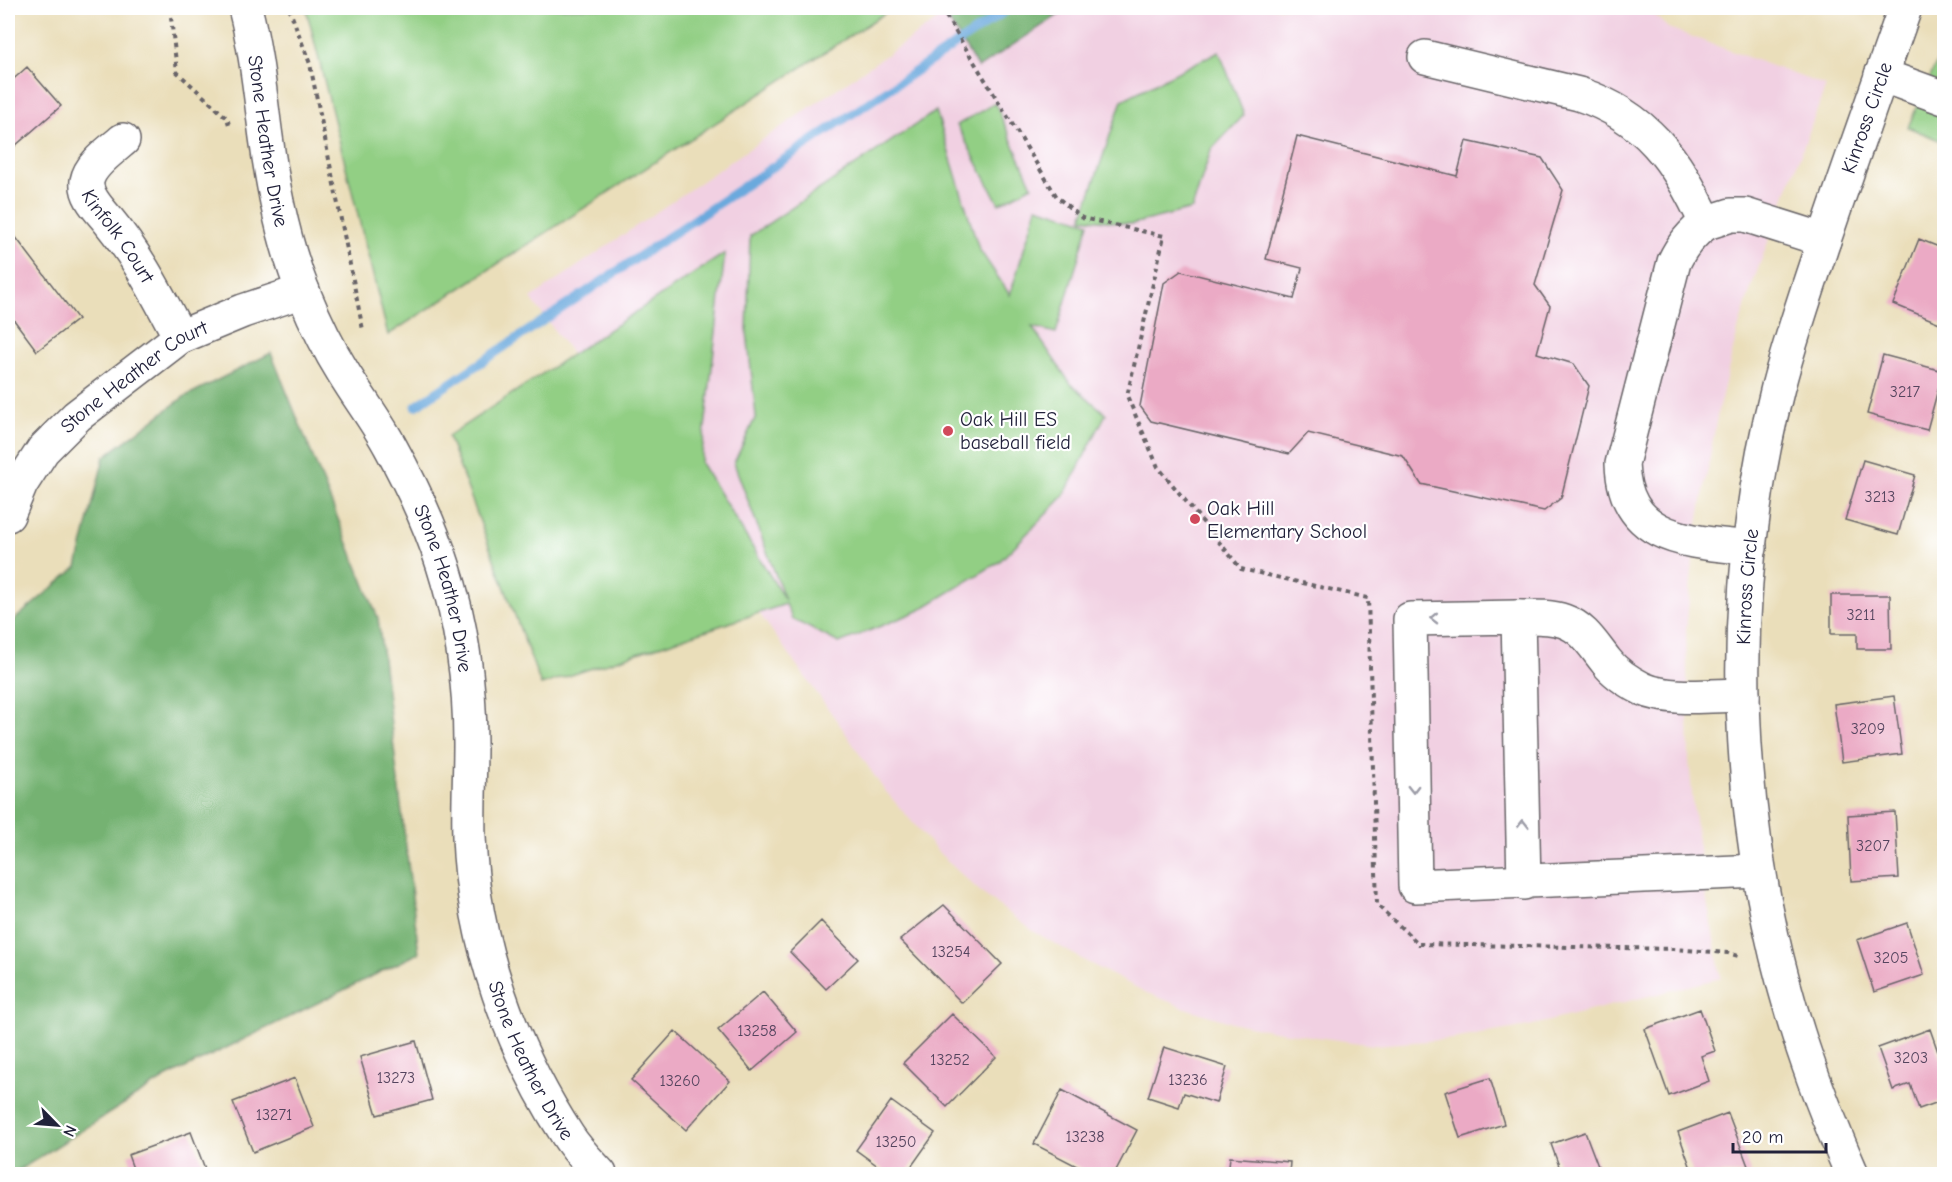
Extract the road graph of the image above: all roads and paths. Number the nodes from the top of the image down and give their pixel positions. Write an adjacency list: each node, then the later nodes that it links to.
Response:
1 (170, 8): 9 (path)
2 (245, 8): 13 (street, Stone Heather Drive)
3 (289, 8): 14 (path)
4 (941, 8): 22 (path)
5 (1905, 8): 7 (street, Kinross Circle)
6 (1425, 57): 11 (street)
7 (1881, 75): 8 (street); 12 (street, Kinross Circle)
8 (1944, 98)
9 (230, 130)
10 (123, 140): 15 (street, Kinfolk Court)
11 (1706, 223): 12 (street); 17 (street)
12 (1824, 240): 17 (street, Kinross Circle)
13 (303, 291): 15 (street, Stone Heather Court); 23 (street, Stone Heather Drive)
14 (363, 330)
15 (180, 337): 16 (street, Stone Heather Court)
16 (8, 515)
17 (1750, 548): 19 (street, Kinross Circle)
18 (1518, 617): 19 (street); 21 (street, one-way to 18); 21 (street, one-way to 21)
19 (1743, 695): 20 (street, Kinross Circle)
20 (1759, 871): 21 (street); 24 (street, Kinross Circle)
21 (1524, 883)
22 (1743, 957)
23 (600, 1174)
24 (1852, 1174)

